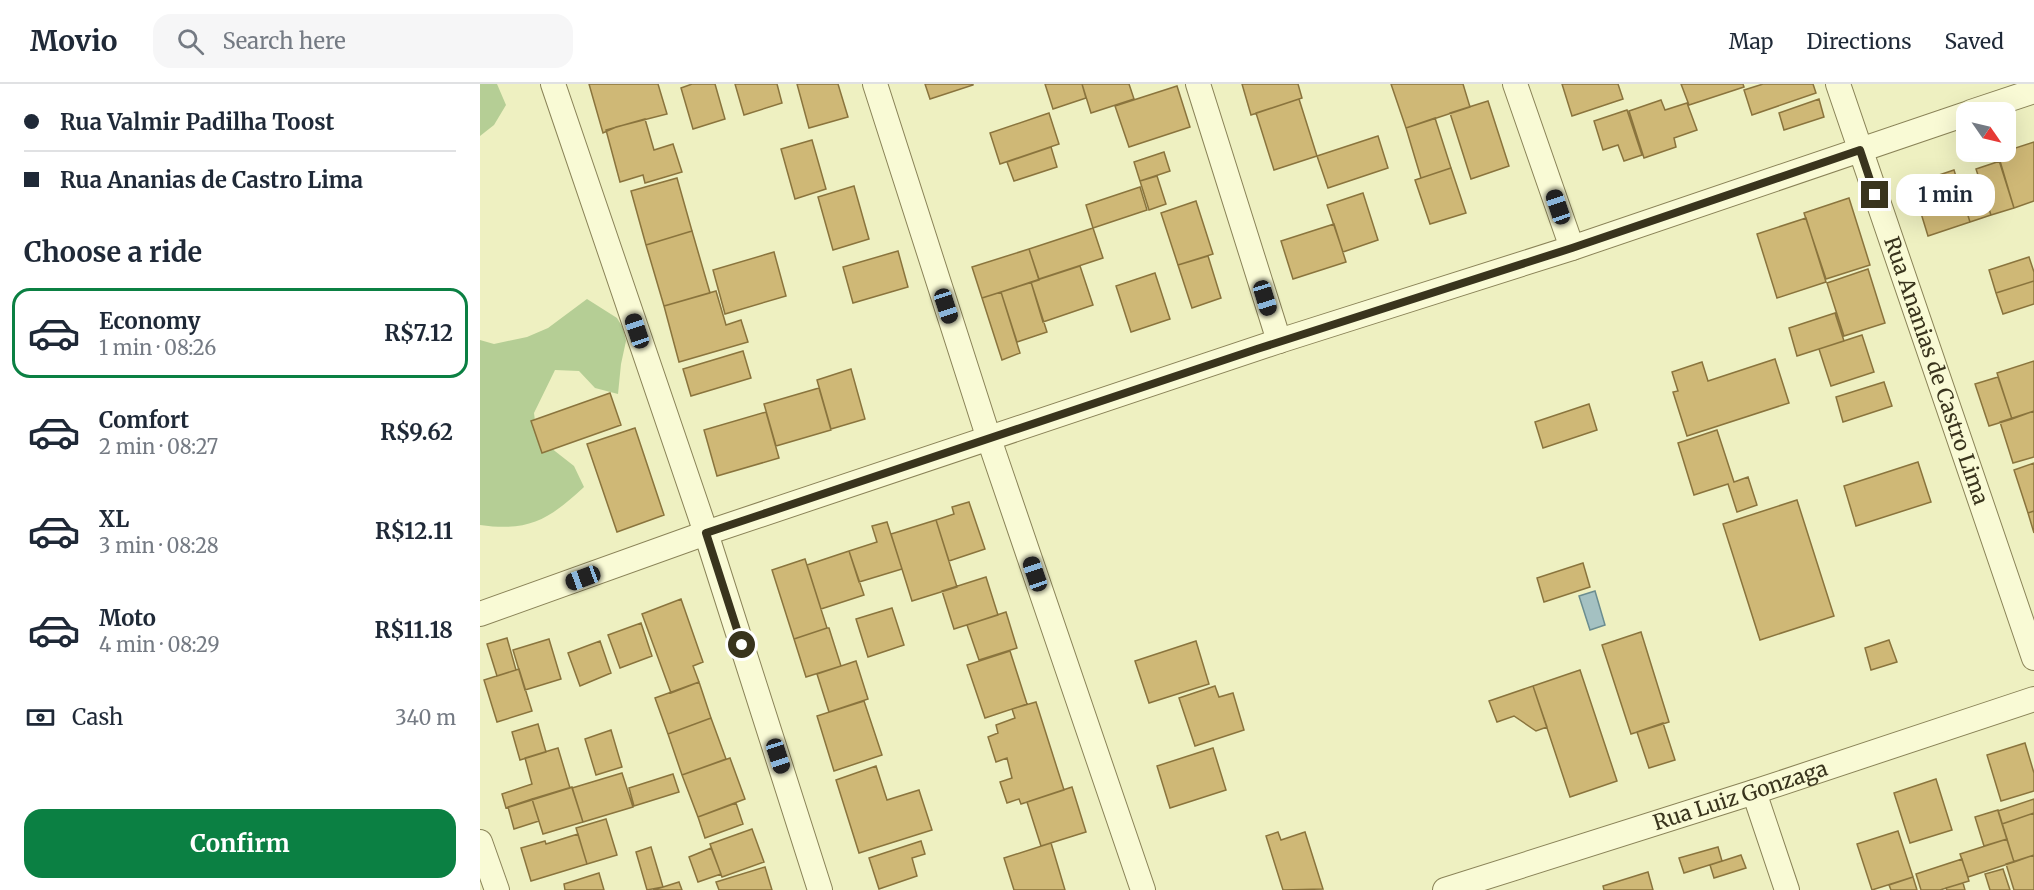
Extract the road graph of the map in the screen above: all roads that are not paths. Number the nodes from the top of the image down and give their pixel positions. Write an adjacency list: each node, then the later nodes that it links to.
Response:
1 (553, 84): 13 (street)
2 (875, 84): 12 (street)
3 (1198, 84): 11 (street)
4 (1515, 84): 10 (street)
5 (1838, 84): 9 (street, Rua Ananias de Castro Lima)
6 (2034, 91): 7 (street)
7 (2001, 102)
8 (1956, 117): 9 (street)
9 (1860, 150): 10 (street); 15 (street, Rua Ananias de Castro Lima)
10 (1572, 248): 11 (street)
11 (1279, 342): 12 (street)
12 (989, 439): 13 (street); 22 (street)
13 (706, 533): 14 (street); 21 (street)
14 (480, 614)
15 (2034, 658)
16 (2034, 699): 17 (street, Rua Luiz Gonzaga)
17 (1754, 792): 19 (street, Rua Luiz Gonzaga); 23 (street)
18 (480, 842): 20 (street)
19 (1457, 888)
20 (497, 890)
21 (820, 890)
22 (1143, 890)
23 (1787, 890)

